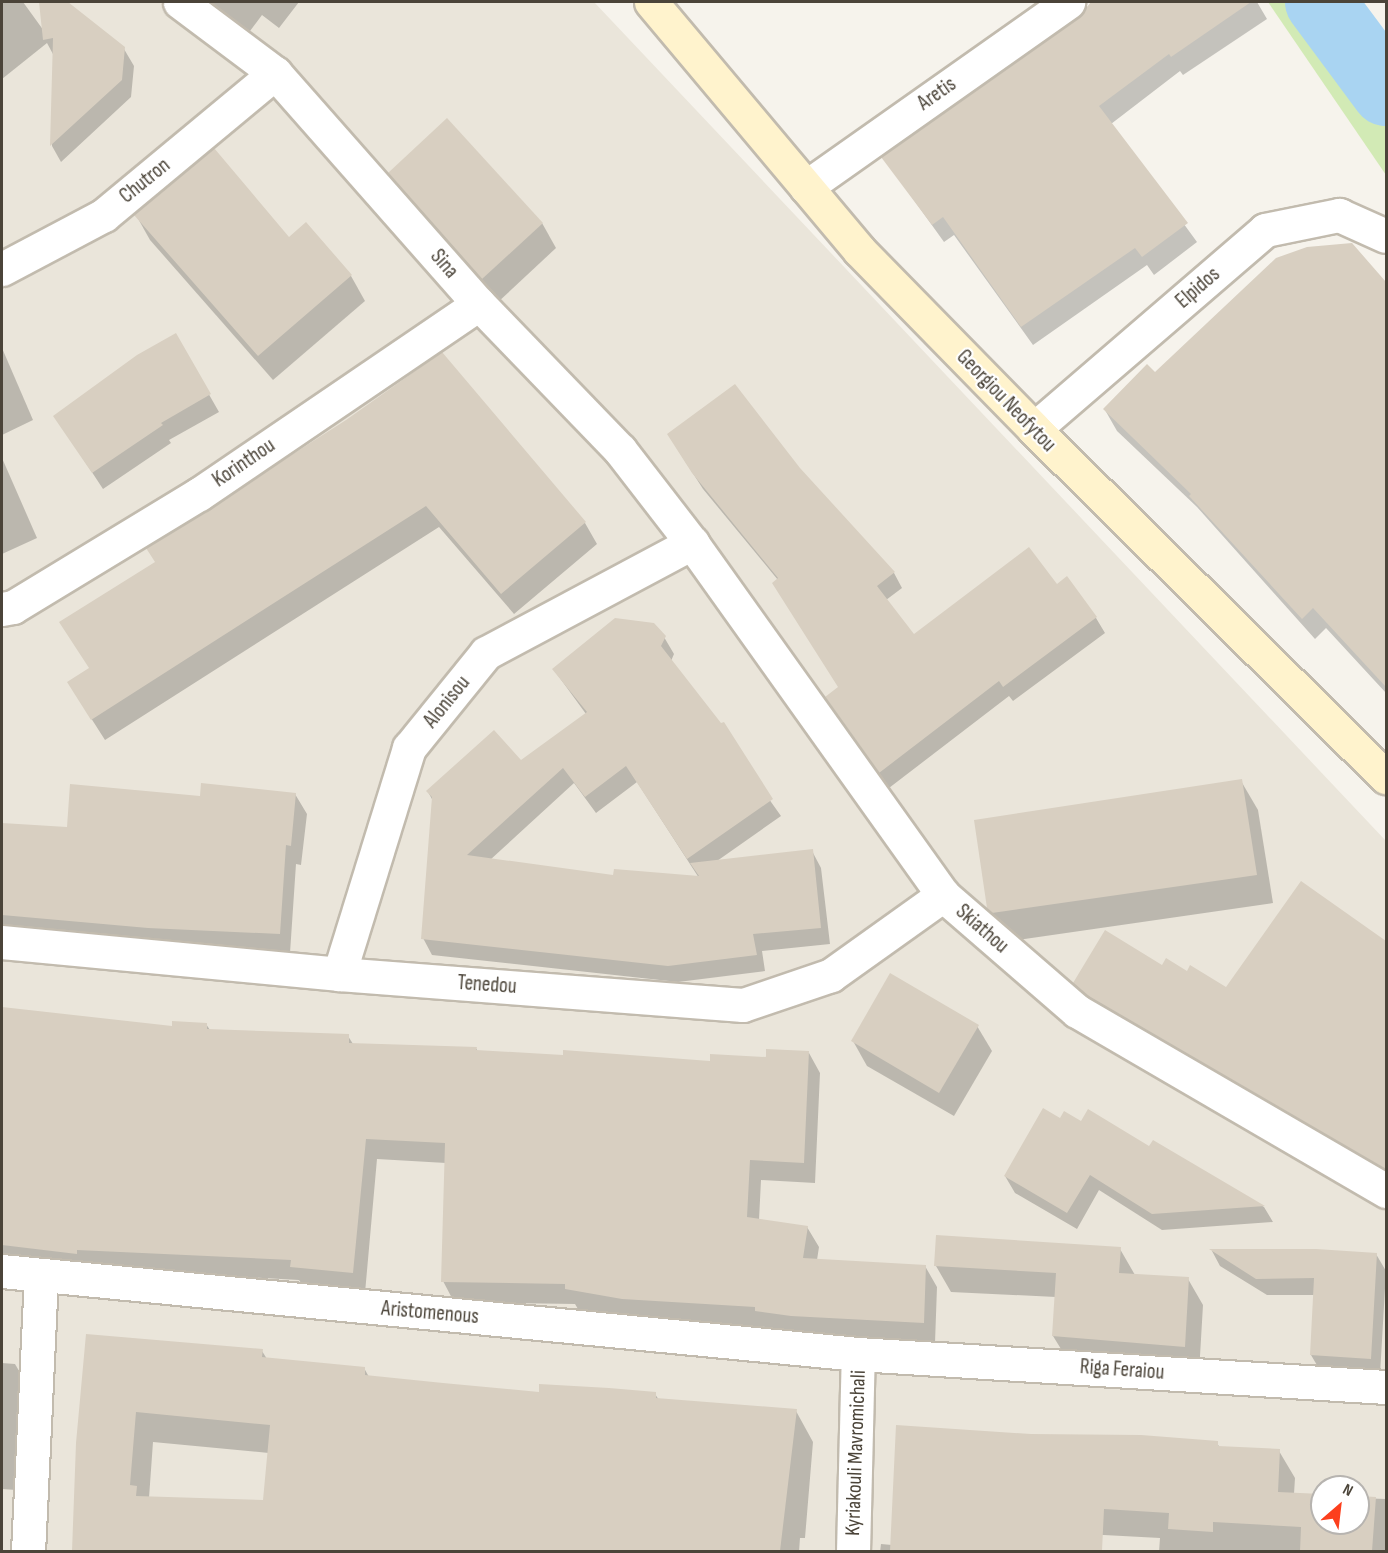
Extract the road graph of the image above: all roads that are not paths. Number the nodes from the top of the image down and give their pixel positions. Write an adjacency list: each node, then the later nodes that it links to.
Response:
1 (180, 2): 4 (street, Sina)
2 (651, 2): 5 (street, Georgiou Neofytou)
3 (1068, 2): 5 (street, Aretis)
4 (275, 73): 7 (street, Chutron); 8 (street, Sina)
5 (806, 187): 9 (street, Georgiou Neofytou)
6 (1386, 236): 9 (street, Elpidos)
7 (2, 269)
8 (479, 304): 10 (street, Sina); 11 (street, Korinthou)
9 (1034, 429): 12 (street, Georgiou Neofytou)
10 (692, 543): 13 (street, Skiathou); 15 (street, Alonisou)
11 (2, 609)
12 (1386, 777)
13 (944, 895): 15 (street, Tenedou); 16 (street, Skiathou)
14 (2, 942): 15 (street, Tenedou)
15 (339, 974)
16 (1386, 1191)
17 (2, 1271): 18 (street, Aristomenous)
18 (41, 1277): 19 (street, Aristomenous); 21 (street)
19 (858, 1354): 20 (street, Riga Feraiou); 22 (street, Kyriakouli Mavromichali)
20 (1386, 1387)
21 (28, 1551)
22 (853, 1551)

